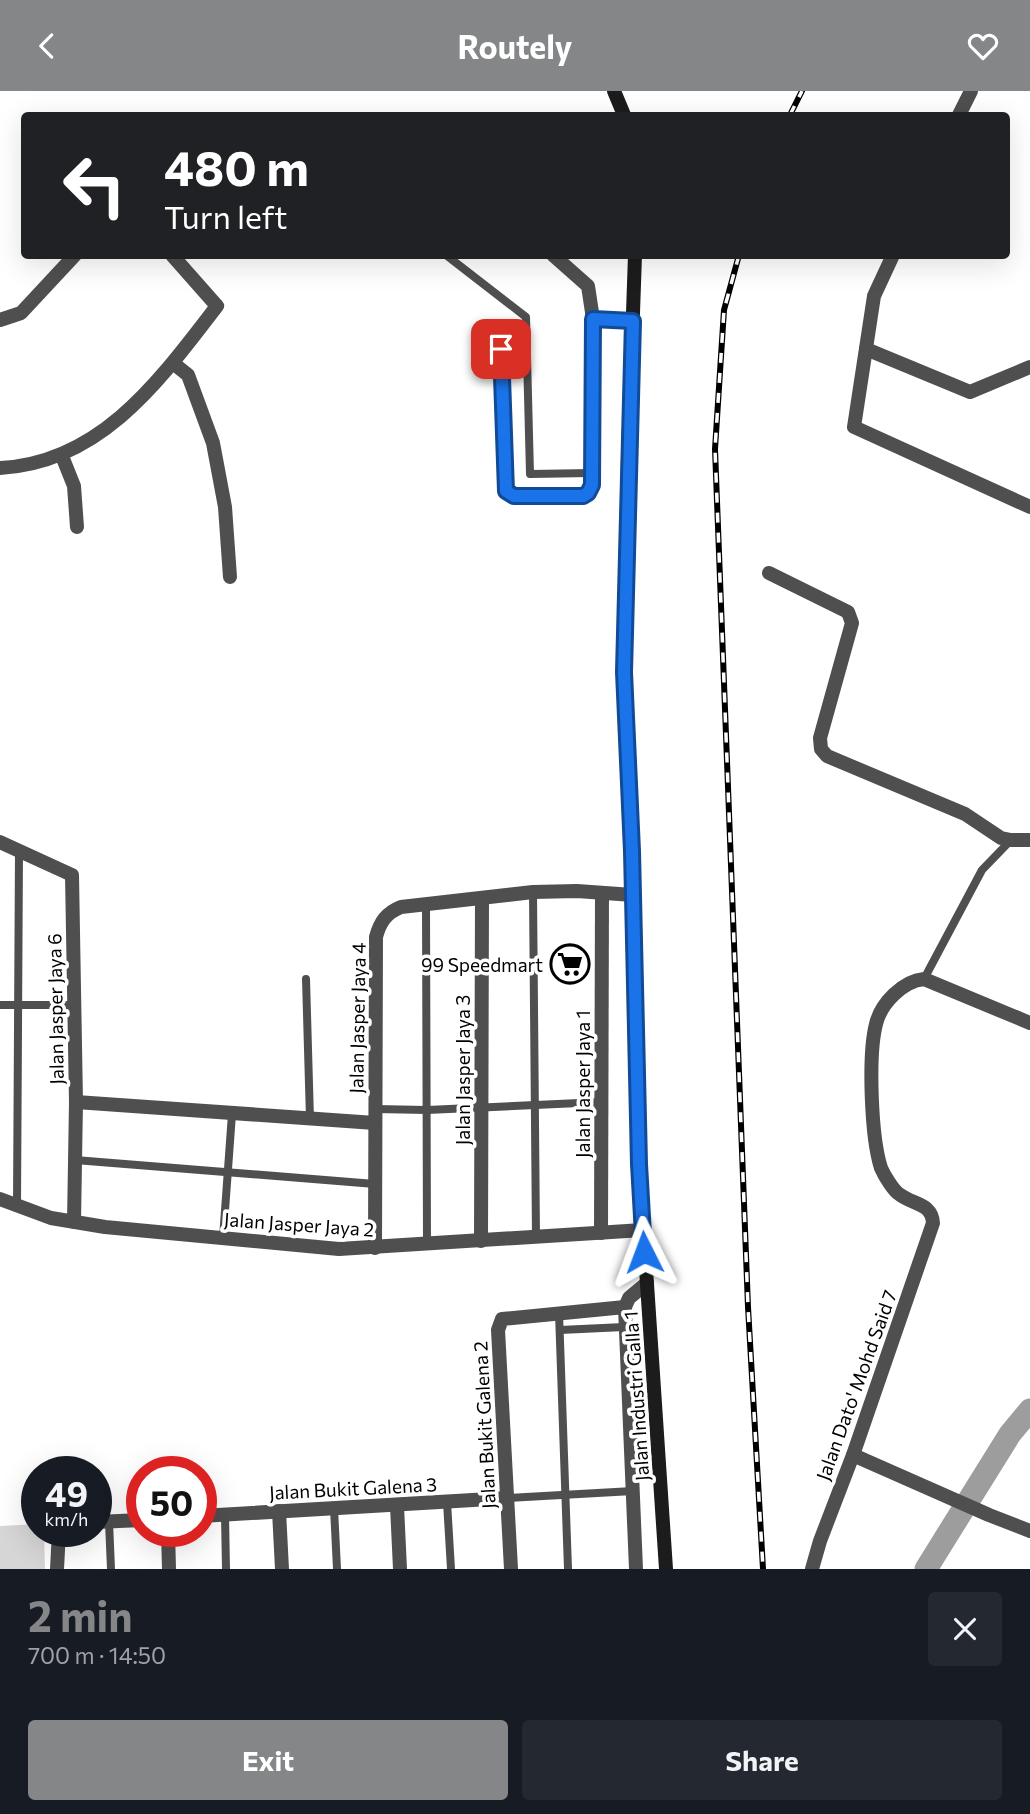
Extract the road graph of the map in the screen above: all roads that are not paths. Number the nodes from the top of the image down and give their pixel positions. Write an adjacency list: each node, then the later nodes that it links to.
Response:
1 (614, 91): 3 (main road)
2 (971, 91): 4 (street)
3 (623, 112)
4 (960, 112)
5 (71, 259): 12 (street)
6 (176, 259): 16 (street)
7 (451, 259): 20 (lane)
8 (558, 259): 11 (street)
9 (635, 259): 13 (main road, Jalan Industri Galla 1)
10 (891, 259): 15 (street)
11 (593, 319): 13 (street); 20 (street)
12 (0, 320)
13 (633, 321): 31 (main road, Jalan Industri Galla 1)
14 (501, 349): 20 (street)
15 (866, 349): 17 (street); 21 (street)
16 (173, 363): 18 (street); 24 (street)
17 (1030, 367)
18 (62, 456): 19 (street); 22 (street)
19 (0, 468)
20 (592, 473)
21 (1030, 507)
22 (77, 527)
23 (769, 573): 26 (street)
24 (230, 577)
25 (1030, 840): 26 (street)
26 (1011, 841): 35 (lane)
27 (0, 842): 28 (street, Jalan Jasper Jaya 6)
28 (19, 851): 36 (street, Jalan Jasper Jaya 6); 38 (lane)
29 (533, 892): 30 (street, Jalan Jasper Jaya 4); 32 (street, Jalan Jasper Jaya 4); 42 (lane)
30 (602, 893): 31 (street, Jalan Jasper Jaya 4); 41 (street, Jalan Jasper Jaya 1)
31 (633, 895): 54 (main road, Jalan Industri Galla 1)
32 (482, 898): 33 (street, Jalan Jasper Jaya 4); 43 (street, Jalan Jasper Jaya 3)
33 (426, 904): 44 (lane); 46 (street, Jalan Jasper Jaya 4)
34 (306, 979): 47 (lane)
35 (924, 979): 39 (street); 66 (street, Jalan Dato' Mohd Said 7)
36 (74, 1005): 38 (lane); 40 (street, Jalan Jasper Jaya 6)
37 (0, 1006): 38 (lane)
38 (18, 1006): 52 (lane)
39 (1030, 1023)
40 (76, 1102): 45 (street); 48 (street, Jalan Jasper Jaya 6)
41 (601, 1102): 42 (lane); 55 (street, Jalan Jasper Jaya 1)
42 (535, 1105): 43 (lane); 57 (lane)
43 (481, 1107): 44 (lane); 58 (street, Jalan Jasper Jaya 3)
44 (427, 1109): 46 (lane); 59 (lane)
45 (232, 1114): 47 (street); 49 (lane)
46 (375, 1116): 47 (street); 50 (street, Jalan Jasper Jaya 4)
47 (310, 1119)
48 (75, 1160): 49 (lane); 53 (street, Jalan Jasper Jaya 6)
49 (228, 1173): 50 (lane); 56 (lane)
50 (375, 1184): 60 (street, Jalan Jasper Jaya 4)
51 (0, 1199): 52 (street, Jalan Jasper Jaya 2)
52 (17, 1205): 53 (street, Jalan Jasper Jaya 2)
53 (74, 1222): 56 (street, Jalan Jasper Jaya 2)
54 (643, 1230): 55 (street, Jalan Jasper Jaya 2); 61 (main road, Jalan Industri Galla 1)
55 (601, 1233): 57 (street, Jalan Jasper Jaya 2)
56 (223, 1238): 60 (street, Jalan Jasper Jaya 2)
57 (536, 1238): 58 (street, Jalan Jasper Jaya 2)
58 (481, 1241): 59 (street, Jalan Jasper Jaya 2)
59 (427, 1245): 60 (street, Jalan Jasper Jaya 2)
60 (375, 1248)
61 (647, 1283): 62 (street); 91 (main road, Jalan Industri Galla 1)
62 (625, 1307): 63 (street, Jalan Bukit Galena 2); 64 (street)
63 (559, 1313): 65 (lane); 69 (street, Jalan Bukit Galena 2)
64 (624, 1327): 65 (lane); 67 (street)
65 (559, 1330): 68 (lane)
66 (853, 1455): 76 (street); 92 (street, Jalan Dato' Mohd Said 7)
67 (633, 1491): 68 (lane); 90 (street)
68 (566, 1495): 69 (lane); 89 (lane)
69 (507, 1497): 70 (street, Jalan Bukit Galena 3); 88 (street, Jalan Bukit Galena 2)
70 (447, 1502): 71 (street, Jalan Bukit Galena 3); 87 (lane)
71 (397, 1506): 72 (street, Jalan Bukit Galena 3); 86 (street)
72 (334, 1508): 73 (street, Jalan Bukit Galena 3); 85 (lane)
73 (279, 1511): 75 (street, Jalan Bukit Galena 3); 84 (street)
74 (217, 1515): 75 (street, Jalan Bukit Galena 3)
75 (225, 1515): 83 (lane)
76 (1030, 1531)
77 (58, 1547): 80 (street)
78 (107, 1547): 81 (lane)
79 (168, 1547): 82 (street)
80 (57, 1569)
81 (111, 1569)
82 (169, 1569)
83 (226, 1569)
84 (282, 1569)
85 (337, 1569)
86 (400, 1569)
87 (451, 1569)
88 (511, 1569)
89 (568, 1569)
90 (636, 1569)
91 (666, 1569)
92 (811, 1569)

